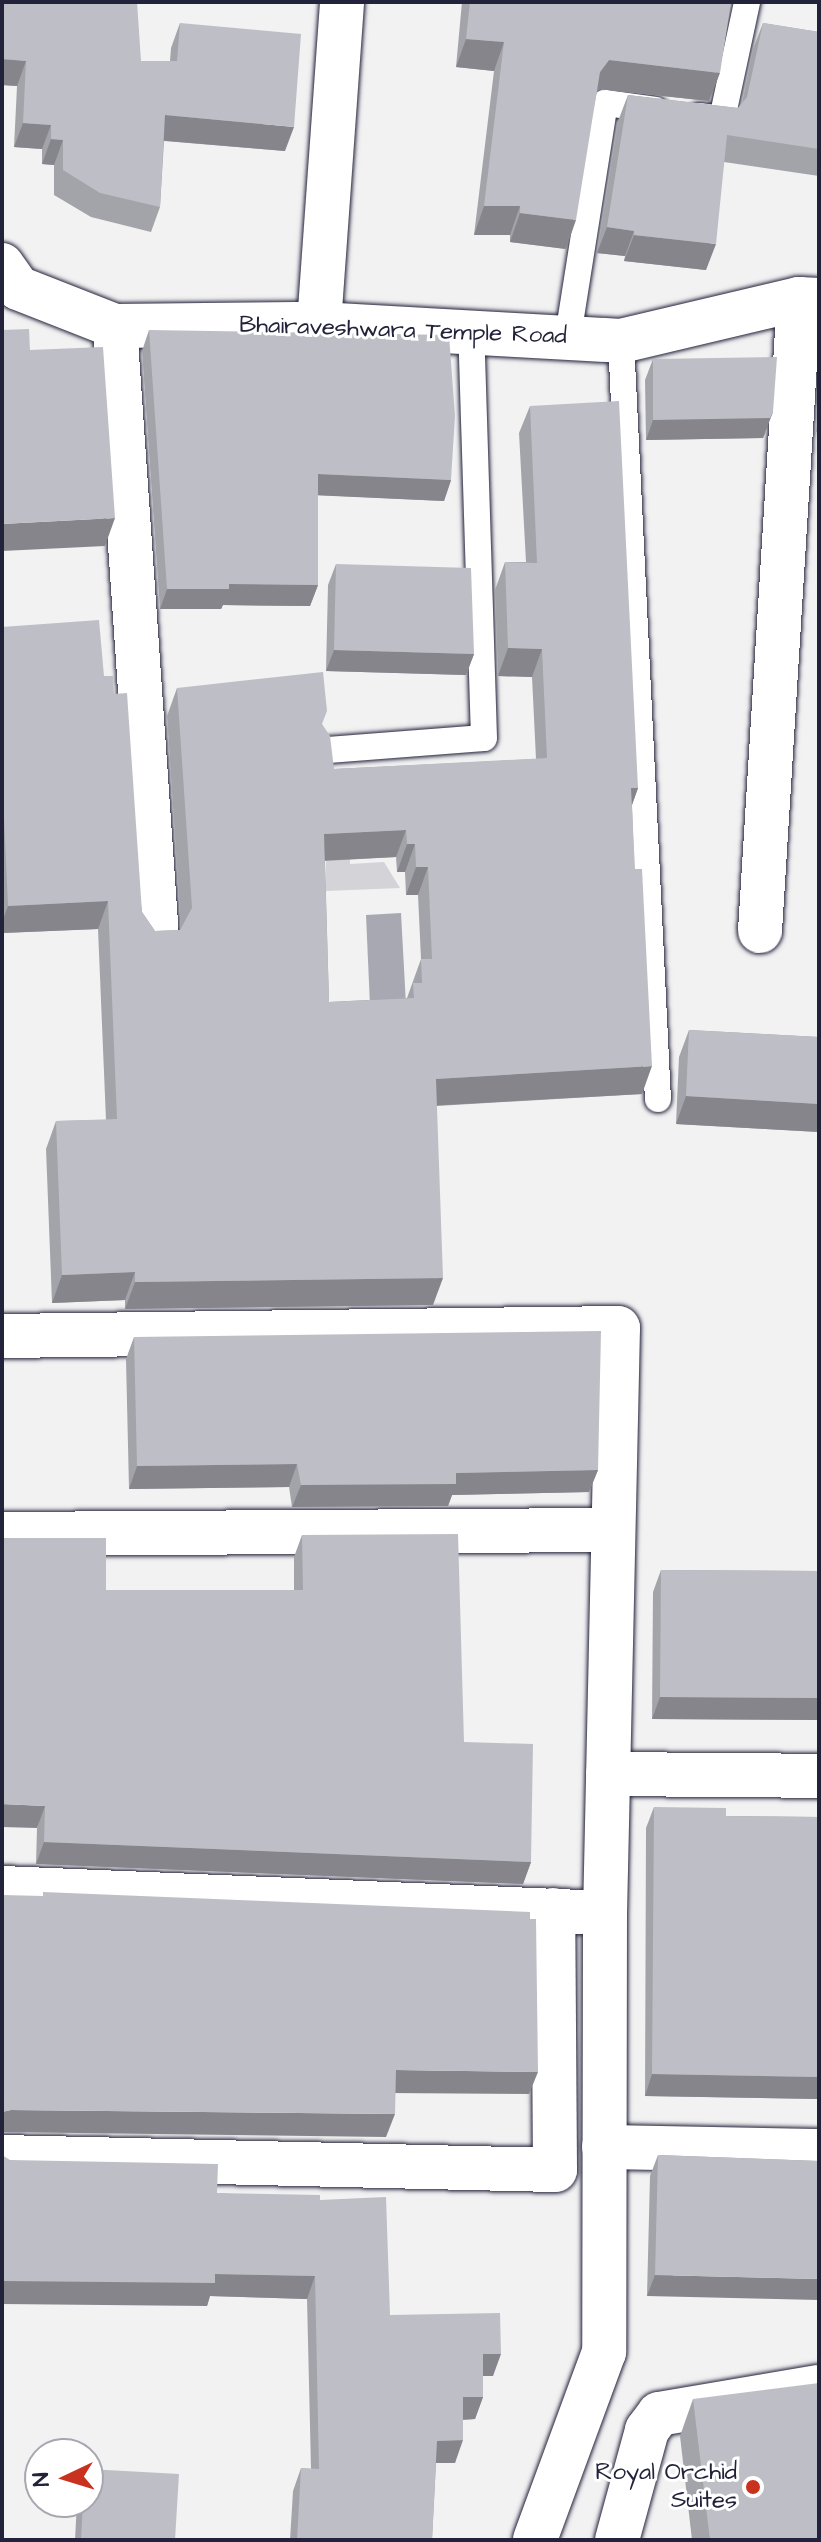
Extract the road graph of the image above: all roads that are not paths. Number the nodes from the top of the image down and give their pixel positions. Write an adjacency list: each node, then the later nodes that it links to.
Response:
1 (342, 2): 5 (street)
2 (747, 2): 8 (lane)
3 (2, 265): 6 (street, Bhairaveshwara Temple Road)
4 (809, 300): 9 (street, Bhairaveshwara Temple Road); 11 (street)
5 (319, 324): 6 (street, Bhairaveshwara Temple Road); 7 (street, Bhairaveshwara Temple Road)
6 (115, 326): 12 (street)
7 (471, 334): 8 (street, Bhairaveshwara Temple Road); 10 (lane)
8 (568, 336): 9 (street, Bhairaveshwara Temple Road)
9 (621, 341): 13 (lane)
10 (328, 750)
11 (760, 931)
12 (157, 937)
13 (658, 1099)
14 (2, 1336): 15 (street)
15 (613, 1530): 16 (street); 17 (street)
16 (2, 1534)
17 (608, 1774): 18 (street); 21 (street)
18 (819, 1776)
19 (2, 1888): 20 (street)
20 (553, 1910): 21 (street); 24 (street)
21 (605, 1914): 22 (street)
22 (604, 2147): 23 (street); 26 (street)
23 (819, 2151)
24 (2, 2157)
25 (819, 2387): 27 (street)
26 (535, 2540)
27 (617, 2540)

